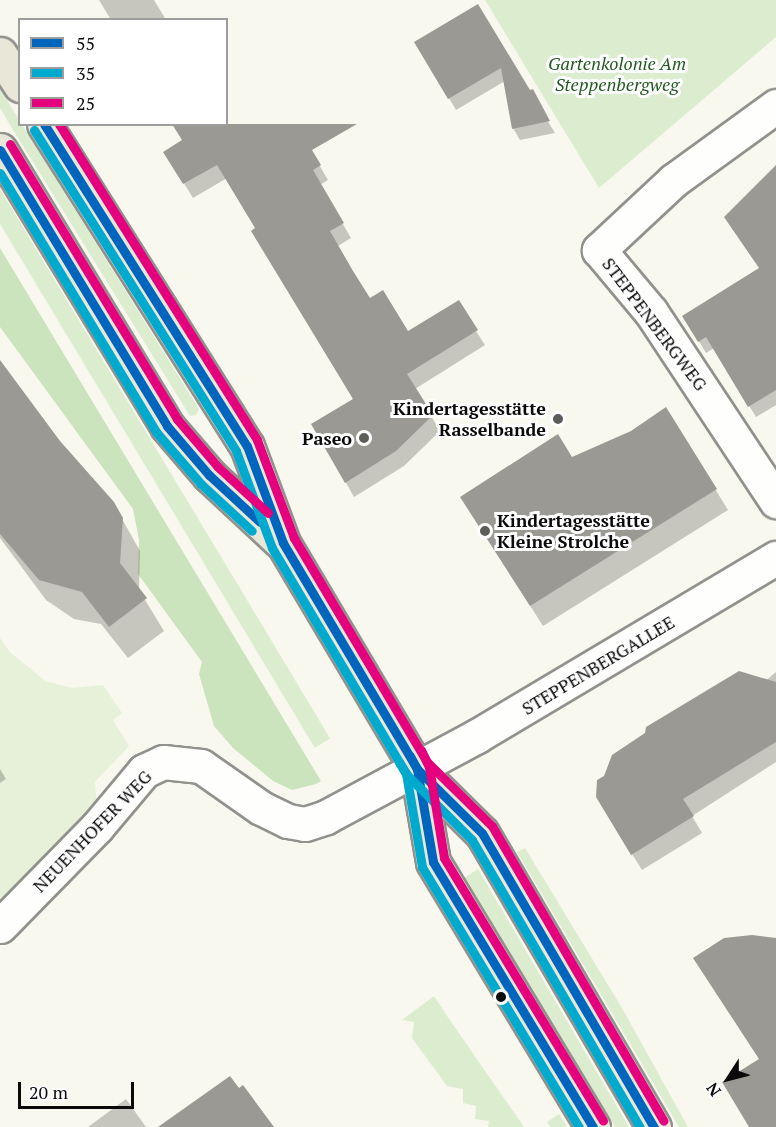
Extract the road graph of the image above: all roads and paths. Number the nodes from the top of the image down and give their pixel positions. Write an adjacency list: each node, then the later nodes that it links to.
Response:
1 (0, 54): 2 (main road)
2 (18, 82)
3 (776, 106): 6 (street, STEPPENBERGWEG)
4 (45, 126): 7 (main road)
5 (0, 150): 7 (main road)
6 (776, 501)
7 (283, 543): 9 (main road)
8 (776, 558): 9 (street, STEPPENBERGALLEE)
9 (417, 769): 10 (street, NEUENHOFER WEG); 11 (main road); 12 (main road)
10 (0, 926)
11 (593, 1127)
12 (654, 1127)

